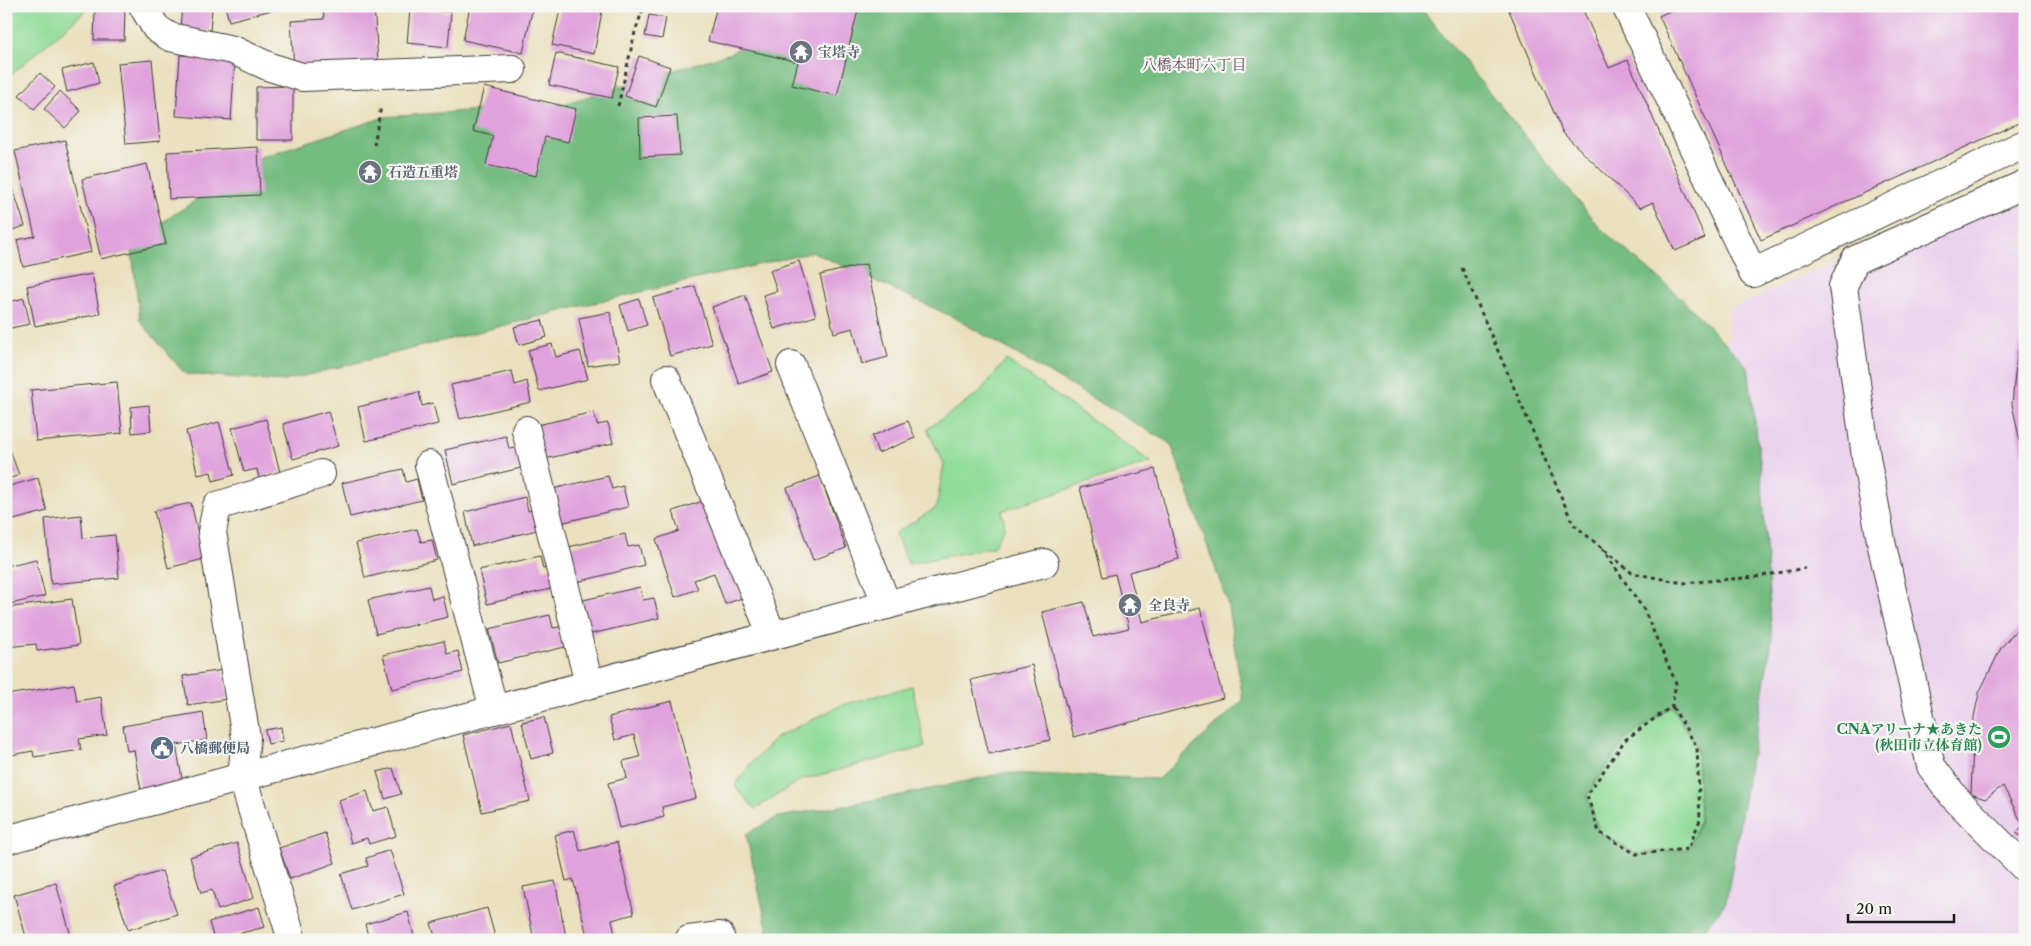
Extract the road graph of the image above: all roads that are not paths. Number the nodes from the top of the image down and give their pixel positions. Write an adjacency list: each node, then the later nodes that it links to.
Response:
1 (143, 6): 3 (street)
2 (1631, 8): 4 (street)
3 (512, 69)
4 (2025, 144)
5 (2025, 184): 18 (street)
6 (791, 365): 12 (street)
7 (666, 379): 13 (street)
8 (526, 430): 14 (street)
9 (428, 465): 15 (street)
10 (322, 474): 16 (street)
11 (1044, 563): 12 (street)
12 (887, 605): 13 (street)
13 (772, 635): 14 (street)
14 (589, 684): 15 (street)
15 (494, 710): 16 (street)
16 (242, 776): 17 (street); 20 (street)
17 (6, 840)
18 (2025, 868)
19 (720, 936): 21 (street)
20 (292, 940)
21 (689, 940)

